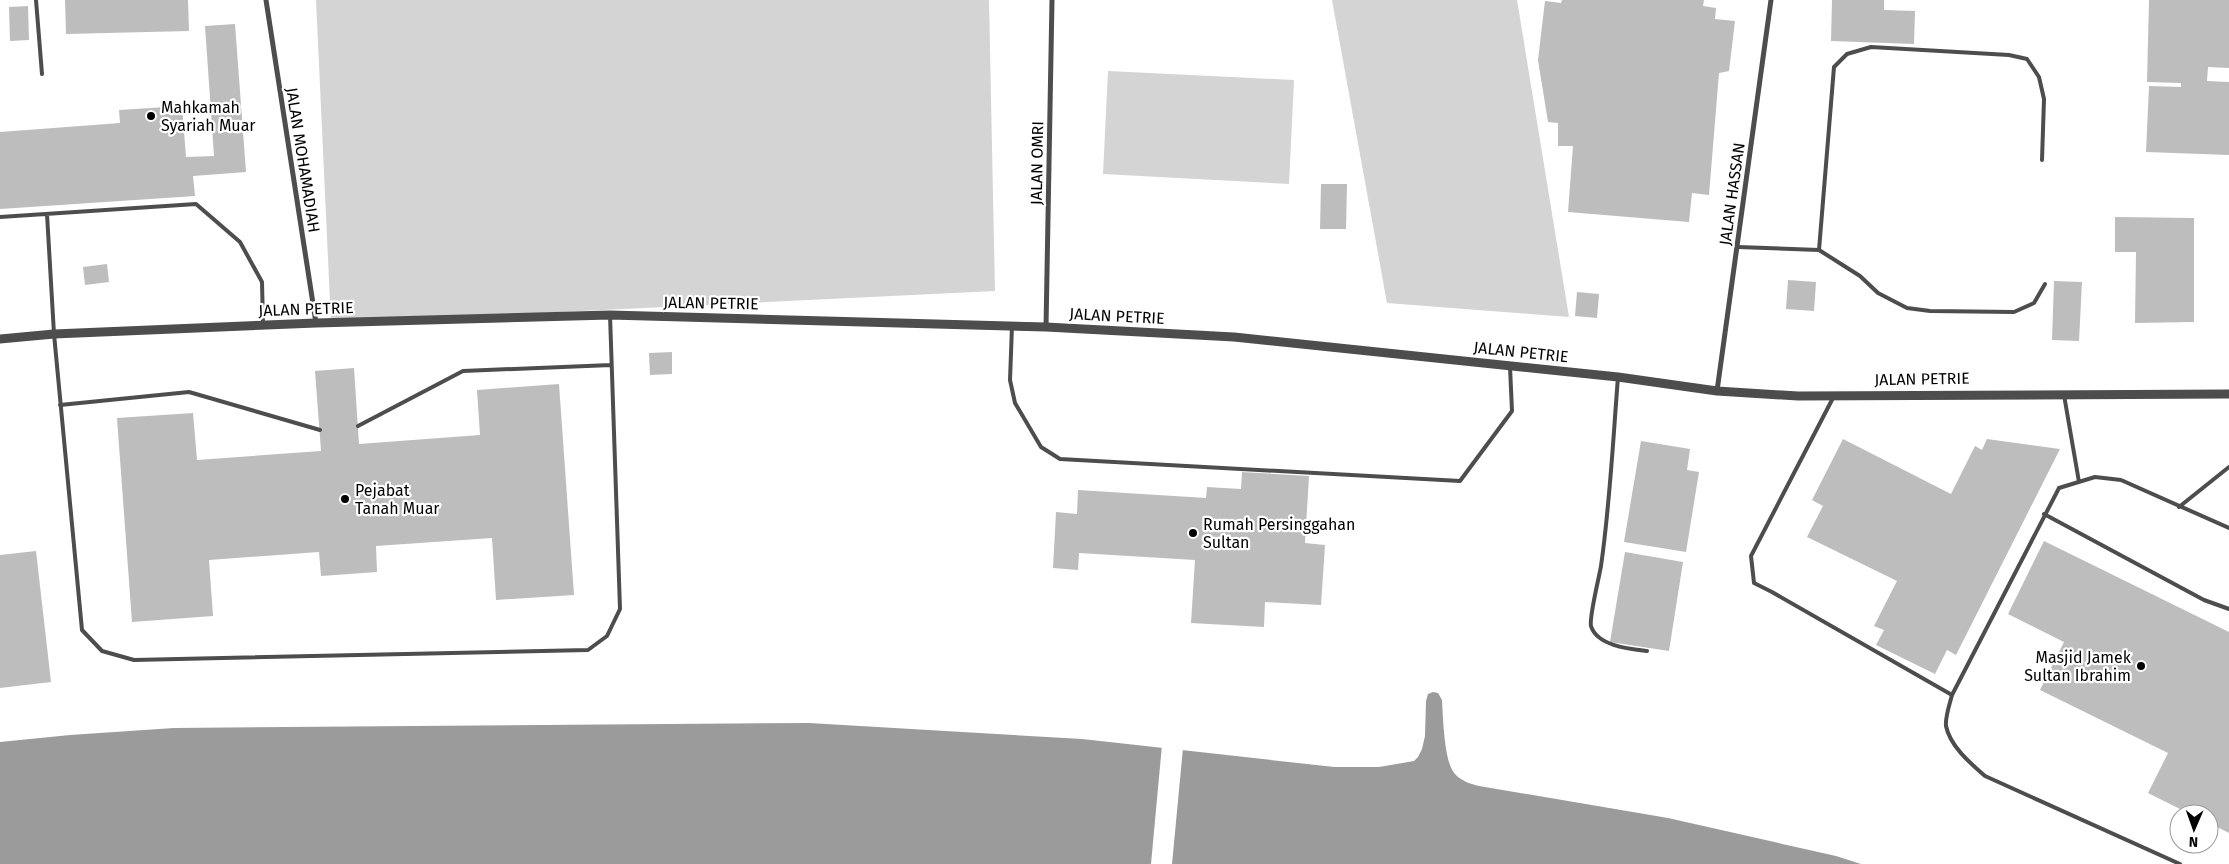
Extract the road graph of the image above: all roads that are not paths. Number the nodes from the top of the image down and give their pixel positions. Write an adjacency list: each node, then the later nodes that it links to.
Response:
1 (36, 0): 5 (lane)
2 (266, 0): 13 (street, JALAN MOHAMADIAH)
3 (1052, 0): 16 (street, JALAN OMRI)
4 (1771, 0): 9 (street, JALAN HASSAN)
5 (42, 74)
6 (2042, 160): 10 (lane)
7 (47, 214): 8 (lane); 14 (lane); 17 (lane)
8 (0, 217)
9 (1738, 247): 10 (lane); 22 (street, JALAN HASSAN)
10 (1819, 250): 11 (lane)
11 (2045, 284)
12 (610, 315): 13 (street, JALAN PETRIE); 15 (street, JALAN PETRIE); 19 (lane)
13 (316, 323): 14 (street, JALAN PETRIE)
14 (264, 325): 17 (street, JALAN PETRIE)
15 (1012, 326): 16 (street, JALAN PETRIE); 20 (lane)
16 (1046, 327): 20 (street, JALAN PETRIE)
17 (54, 334): 18 (street, JALAN PETRIE); 26 (lane)
18 (0, 339)
19 (611, 365): 26 (lane); 27 (lane)
20 (1510, 366): 21 (street, JALAN PETRIE)
21 (1618, 377): 22 (street, JALAN PETRIE); 35 (lane)
22 (1717, 391): 25 (street, JALAN PETRIE)
23 (2064, 394): 24 (street, JALAN PETRIE); 25 (street, JALAN PETRIE); 30 (lane)
24 (2229, 394)
25 (1834, 395): 36 (lane)
26 (60, 405): 28 (lane)
27 (358, 426)
28 (320, 430)
29 (2229, 467): 31 (lane)
30 (2079, 482): 31 (lane); 32 (lane)
31 (2179, 506): 33 (lane)
32 (2044, 514): 34 (lane); 36 (lane)
33 (2229, 528)
34 (2229, 609)
35 (1647, 651)
36 (1952, 694): 37 (lane)
37 (2180, 864)

